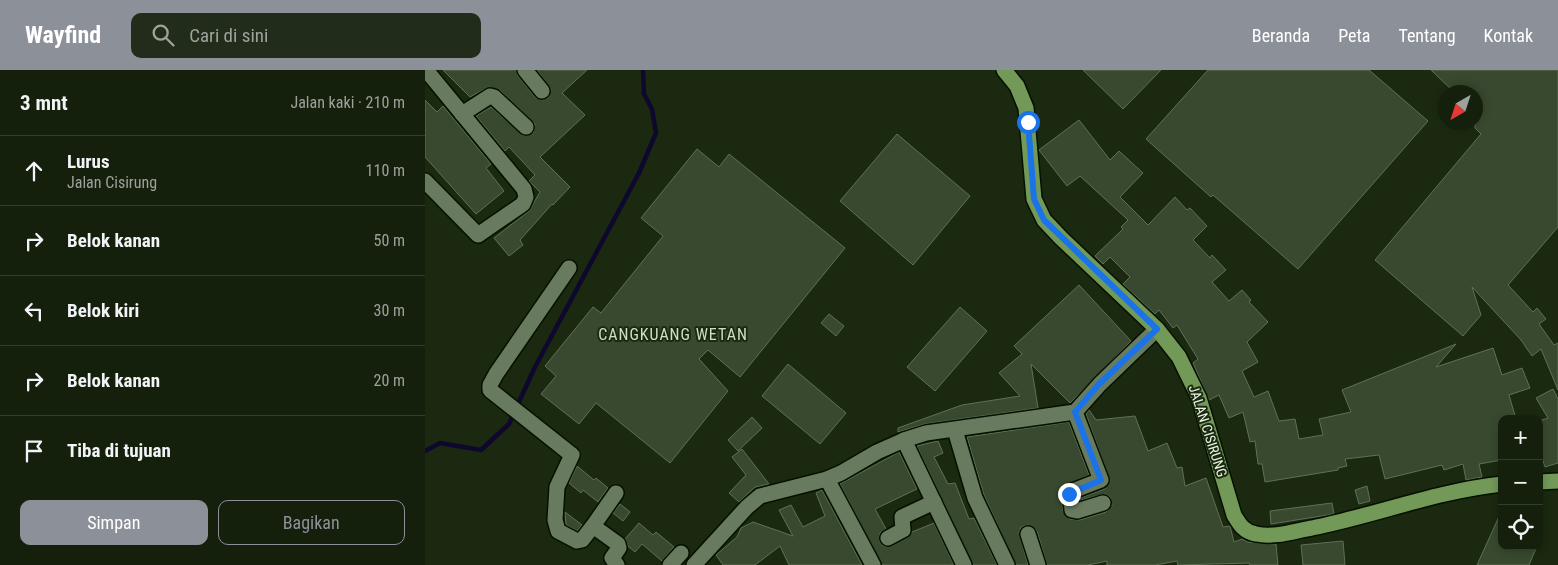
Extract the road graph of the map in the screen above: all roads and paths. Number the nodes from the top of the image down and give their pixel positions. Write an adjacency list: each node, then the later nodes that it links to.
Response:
1 (525, 70): 4 (street)
2 (1004, 70): 9 (main road, JALAN CISIRUNG)
3 (428, 71): 5 (street)
4 (542, 91)
5 (462, 114): 6 (street); 7 (street)
6 (525, 128)
7 (425, 181)
8 (569, 268): 20 (street)
9 (1157, 329): 10 (street); 16 (main road, JALAN CISIRUNG)
10 (1075, 412): 11 (street); 19 (street)
11 (955, 430): 12 (street); 29 (street)
12 (904, 440): 13 (street); 18 (street)
13 (827, 478): 26 (street); 27 (street)
14 (1558, 481): 15 (main road)
15 (1543, 482)
16 (1498, 485)
17 (616, 493): 20 (street)
18 (934, 502): 22 (street); 28 (street)
19 (1103, 503)
20 (593, 526): 24 (street)
21 (1028, 534): 30 (street)
22 (888, 538)
23 (681, 553): 25 (street)
24 (617, 565)
25 (670, 565)
26 (694, 565)
27 (873, 565)
28 (965, 565)
29 (1007, 565)
30 (1038, 565)

